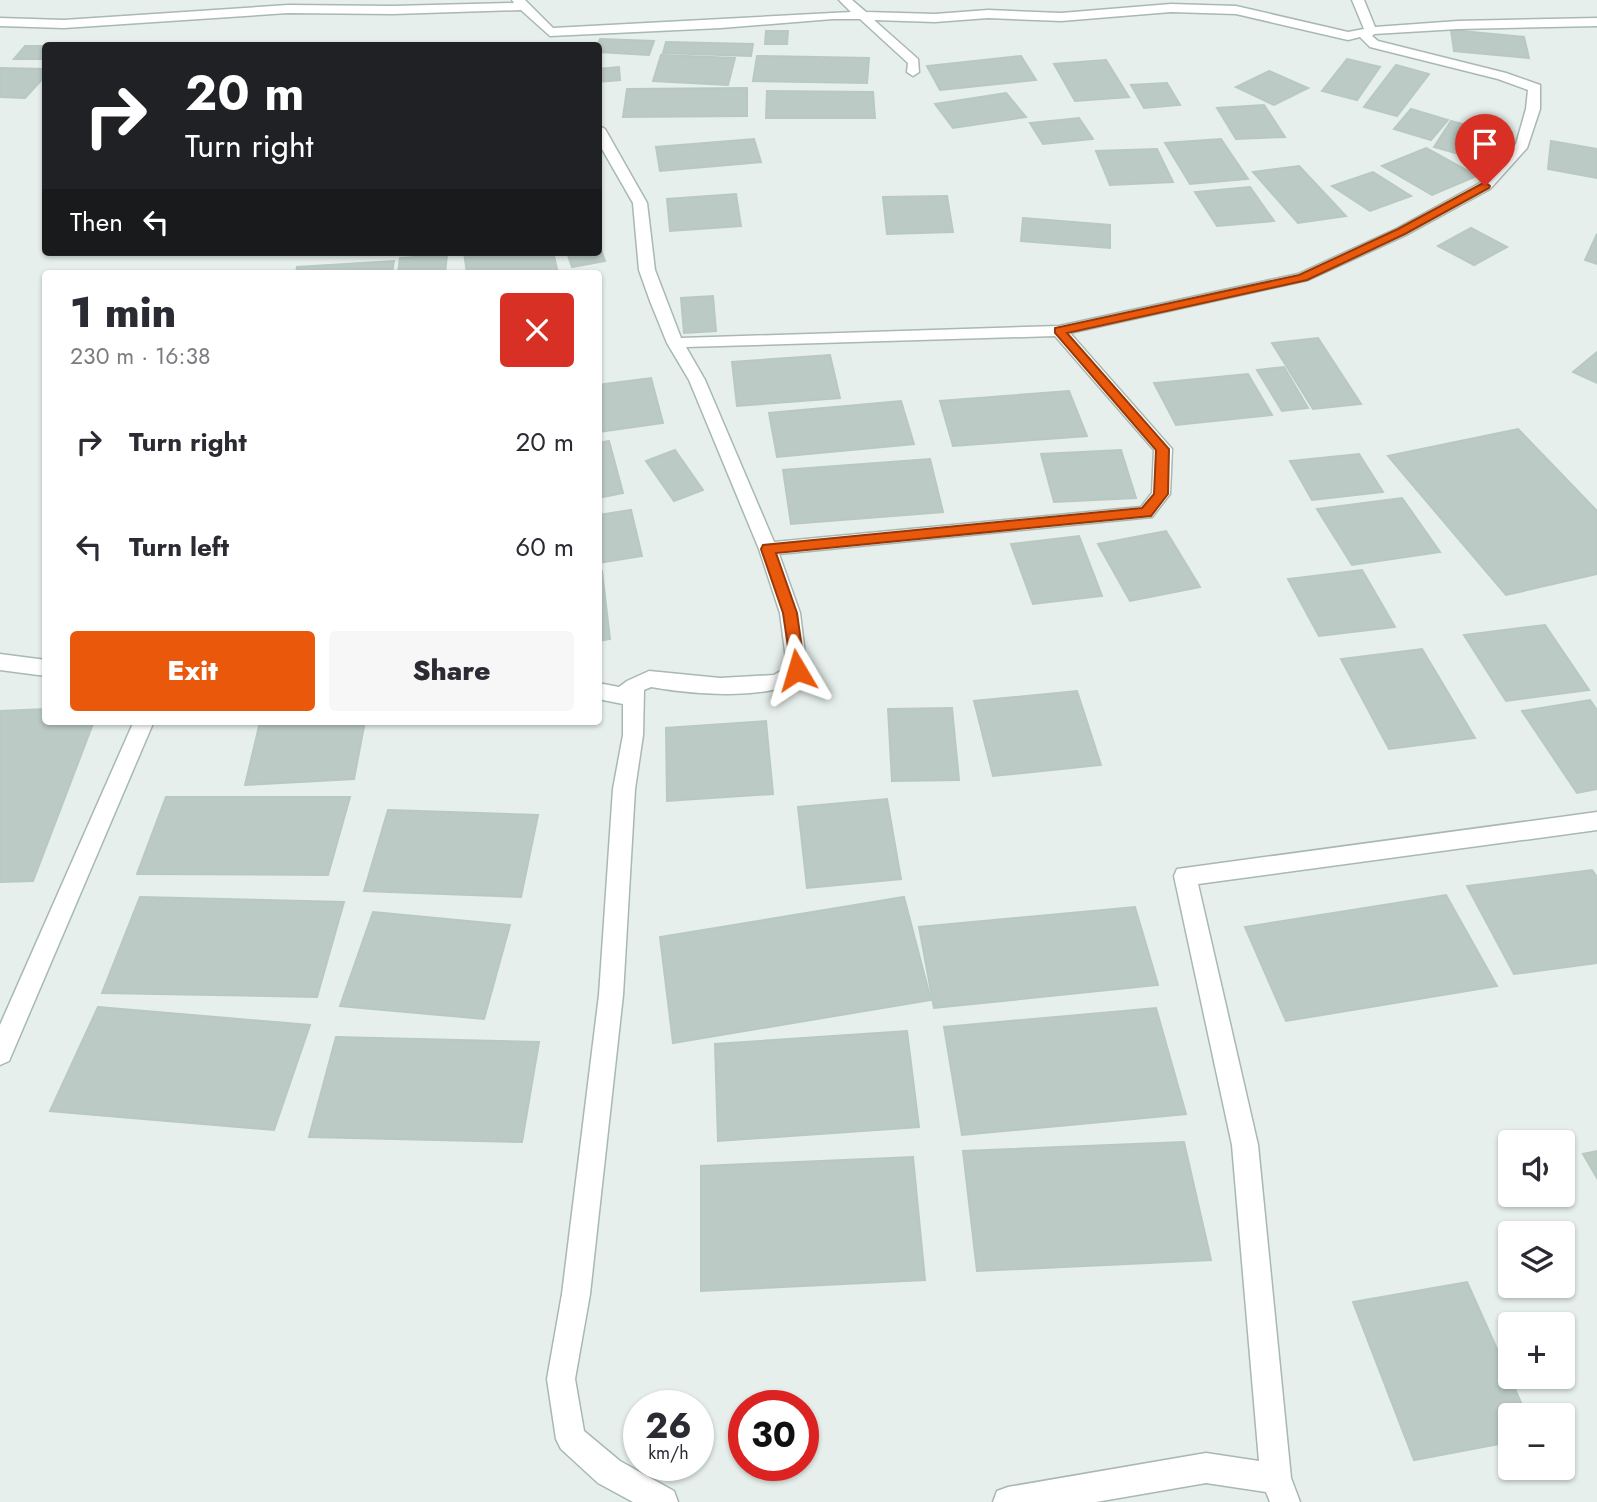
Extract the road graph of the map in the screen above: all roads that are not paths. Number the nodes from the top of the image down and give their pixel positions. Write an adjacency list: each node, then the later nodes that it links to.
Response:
1 (845, 0): 4 (street)
2 (1358, 0): 7 (street)
3 (521, 3): 5 (street); 8 (street)
4 (865, 17): 7 (street); 8 (street); 10 (street)
5 (0, 22)
6 (1597, 22): 7 (street)
7 (1371, 31): 12 (street)
8 (550, 32): 9 (street)
9 (549, 42)
10 (913, 72)
11 (602, 139): 13 (street)
12 (1059, 331): 13 (street); 14 (street)
13 (675, 343): 14 (street)
14 (768, 549): 17 (street)
15 (0, 662): 16 (street)
16 (42, 667)
17 (634, 686): 18 (street); 23 (street)
18 (602, 692)
19 (143, 725): 21 (street)
20 (1597, 821): 22 (street)
21 (0, 1053)
22 (1281, 1490): 24 (street)
23 (663, 1502)
24 (1009, 1502)

